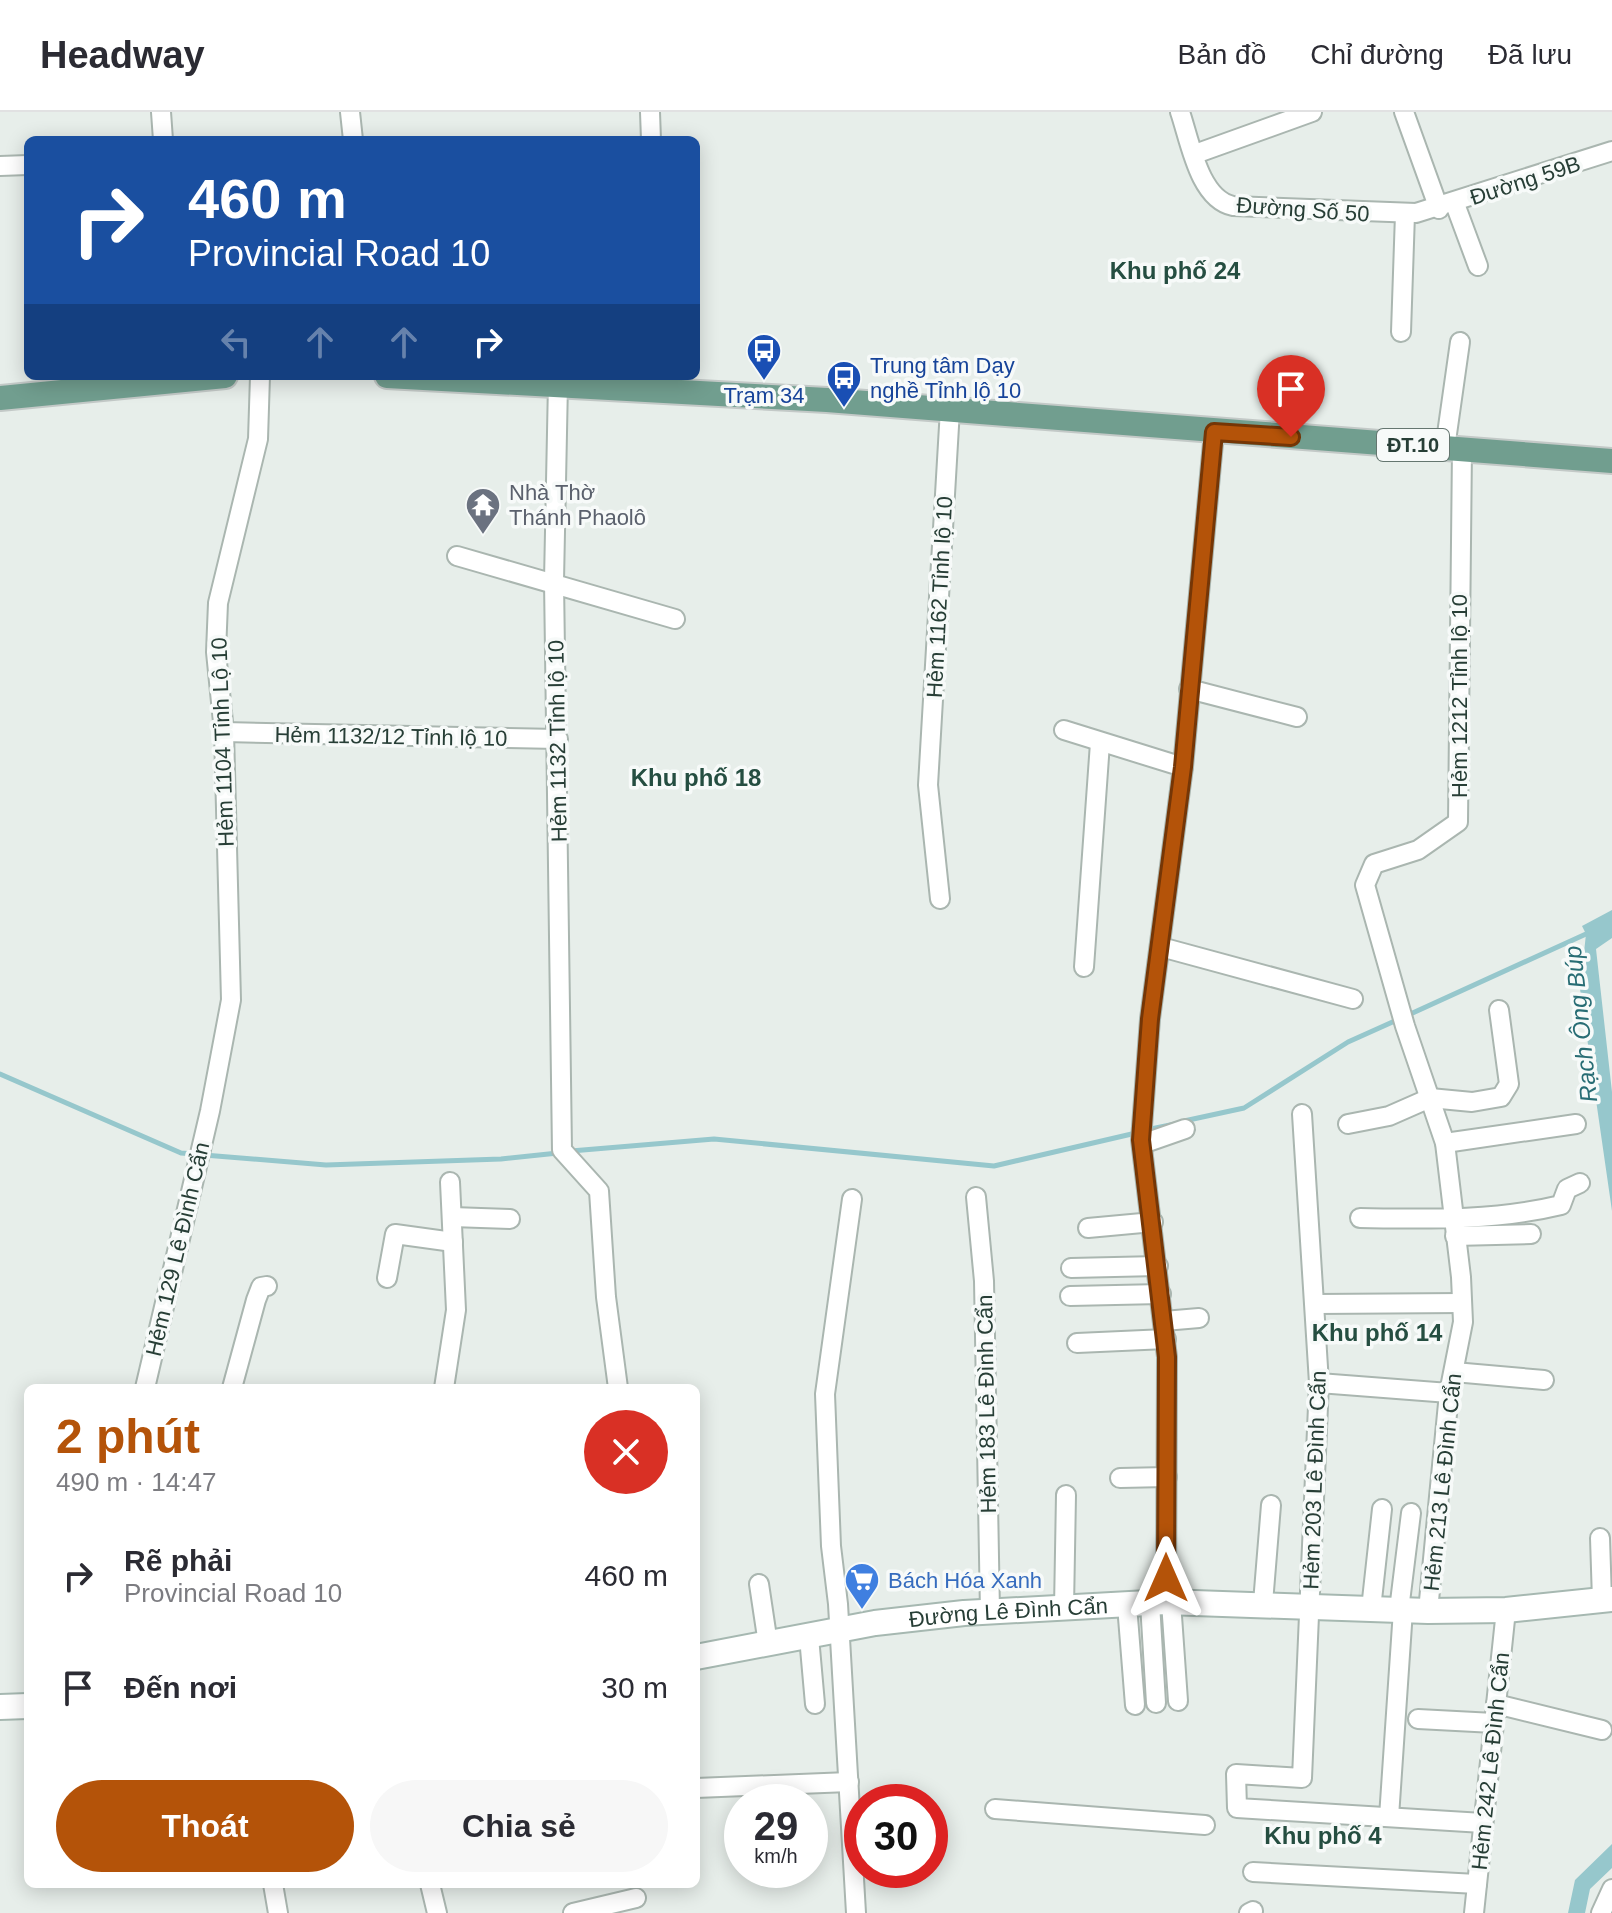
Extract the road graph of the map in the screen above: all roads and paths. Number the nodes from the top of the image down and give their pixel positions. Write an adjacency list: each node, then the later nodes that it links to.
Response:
1 (161, 112): 7 (street)
2 (350, 112): 8 (street)
3 (650, 112): 9 (street)
4 (1180, 112): 11 (street, Đường Số 50)
5 (1312, 112): 11 (street)
6 (1404, 112): 14 (street)
7 (163, 136)
8 (353, 136)
9 (651, 136)
10 (1612, 151): 14 (street, Đường 59B)
11 (1195, 154): 15 (street, Đường Số 50)
12 (24, 165): 13 (street)
13 (0, 166)
14 (1447, 206): 15 (street, Đường Số 50); 16 (street)
15 (1405, 214): 17 (street)
16 (1478, 266)
17 (1401, 332)
18 (1460, 342): 27 (street)
19 (184, 380): 24 (main road)
20 (260, 380): 35 (street, Hẻm 1104 Tỉnh Lộ 10)
21 (485, 380): 23 (main road, ĐT.10)
22 (648, 382): 23 (main road, ĐT.10); 25 (main road, ĐT.10)
23 (558, 383): 30 (street, Hẻm 1132 Tỉnh lộ 10)
24 (0, 398)
25 (950, 409): 26 (main road, ĐT.10); 39 (street, Hẻm 1162 Tỉnh lộ 10)
26 (1214, 432): 27 (main road, ĐT.10); 32 (street)
27 (1454, 448): 28 (main road, ĐT.10); 44 (street, Hẻm 1212 Tỉnh lộ 10)
28 (1612, 461)
29 (457, 556): 30 (street)
30 (554, 581): 31 (street); 36 (street, Hẻm 1132 Tỉnh lộ 10)
31 (675, 619)
32 (1189, 689): 33 (street); 38 (street)
33 (1297, 717)
34 (1064, 730): 37 (street)
35 (224, 732): 36 (street, Hẻm 1132/12 Tỉnh lộ 10); 46 (street, Hẻm 1104 Tỉnh Lộ 10)
36 (558, 739): 82 (street, Hẻm 1132 Tỉnh lộ 10)
37 (1100, 743): 38 (street); 41 (street)
38 (1183, 767): 40 (street)
39 (940, 899)
40 (1161, 947): 42 (street); 51 (street)
41 (1084, 967)
42 (1353, 999)
43 (1499, 1010): 45 (street)
44 (1405, 1026): 45 (street, Hẻm 213 Lê Đình Cẩn)
45 (1430, 1098): 48 (street); 52 (street, Hẻm 213 Lê Đình Cẩn)
46 (210, 1111): 79 (street, Hẻm 129 Lê Đình Cẩn)
47 (1302, 1114): 72 (street, Hẻm 203 Lê Đình Cẩn)
48 (1348, 1124)
49 (1576, 1124): 52 (street)
50 (1185, 1129): 51 (street)
51 (1142, 1142): 60 (street)
52 (1445, 1143): 62 (street, Hẻm 213 Lê Đình Cẩn)
53 (450, 1182): 57 (street)
54 (1580, 1183): 62 (street)
55 (976, 1197): 101 (street, Hẻm 183 Lê Đình Cẩn)
56 (852, 1199): 102 (street)
57 (452, 1217): 59 (street); 64 (street)
58 (1360, 1218): 62 (street)
59 (510, 1219)
60 (1153, 1222): 61 (street); 65 (street)
61 (1088, 1228)
62 (1454, 1228): 63 (street); 71 (street, Hẻm 213 Lê Đình Cẩn)
63 (1531, 1234)
64 (453, 1242): 67 (street); 81 (street)
65 (1158, 1266): 66 (street); 69 (street)
66 (1071, 1268)
67 (387, 1278)
68 (267, 1286): 80 (street)
69 (1161, 1294): 70 (street); 74 (street)
70 (1070, 1296)
71 (1462, 1303): 72 (street); 76 (street, Hẻm 213 Lê Đình Cẩn)
72 (1316, 1304): 78 (street, Hẻm 203 Lê Đình Cẩn)
73 (1199, 1318): 74 (street)
74 (1165, 1330): 75 (street); 84 (street)
75 (1077, 1343)
76 (1454, 1372): 77 (street); 83 (street, Hẻm 213 Lê Đình Cẩn)
77 (1544, 1380)
78 (1319, 1383): 83 (street); 95 (street, Hẻm 203 Lê Đình Cẩn)
79 (146, 1384)
80 (233, 1384)
81 (445, 1384)
82 (617, 1384)
83 (1449, 1393): 100 (street, Hẻm 213 Lê Đình Cẩn)
84 (1167, 1477): 85 (street); 93 (street)
85 (1120, 1478)
86 (1066, 1495): 96 (street)
87 (1271, 1505): 94 (street)
88 (1382, 1509): 97 (street)
89 (1411, 1513): 98 (street)
90 (1600, 1538): 92 (street)
91 (759, 1584): 104 (street)
92 (1607, 1600): 99 (street, Đường Lê Đình Cẩn)
93 (1153, 1603): 94 (street, Đường Lê Đình Cẩn); 96 (street, Đường Lê Đình Cẩn); 106 (street); 107 (street); 109 (street)
94 (1263, 1603): 95 (street, Đường Lê Đình Cẩn)
95 (1310, 1606): 97 (street, Đường Lê Đình Cẩn); 118 (street, Hẻm 203 Lê Đình Cẩn)
96 (1064, 1608): 101 (street, Đường Lê Đình Cẩn)
97 (1371, 1609): 98 (street, Đường Lê Đình Cẩn)
98 (1401, 1610): 100 (street, Đường Lê Đình Cẩn); 118 (street)
99 (1506, 1610): 100 (street, Đường Lê Đình Cẩn); 112 (street, Hẻm 242 Lê Đình Cẩn)
100 (1428, 1611)
101 (990, 1612): 102 (street, Đường Lê Đình Cẩn)
102 (838, 1631): 103 (street, Đường Lê Đình Cẩn); 115 (street)
103 (809, 1637): 104 (street, Đường Lê Đình Cẩn); 108 (street)
104 (768, 1644): 105 (street, Đường Lê Đình Cẩn)
105 (700, 1656)
106 (1178, 1701)
107 (1156, 1703)
108 (815, 1704)
109 (1135, 1705)
110 (24, 1706): 111 (street)
111 (0, 1707)
112 (1495, 1714): 113 (street); 114 (street); 119 (street, Hẻm 242 Lê Đình Cẩn)
113 (1418, 1719)
114 (1602, 1730)
115 (849, 1782): 116 (street); 130 (street)
116 (700, 1788)
117 (995, 1809): 120 (street)
118 (1389, 1817): 119 (street)
119 (1483, 1823): 122 (street, Hẻm 242 Lê Đình Cẩn)
120 (1205, 1825)
121 (1253, 1872): 122 (street)
122 (1477, 1884): 131 (street, Hẻm 242 Lê Đình Cẩn)
123 (274, 1888): 127 (street)
124 (431, 1888): 128 (street)
125 (1612, 1889): 132 (street)
126 (636, 1898): 129 (street)
127 (278, 1913)
128 (437, 1913)
129 (573, 1913)
130 (856, 1913)
131 (1474, 1913)
132 (1601, 1913)

